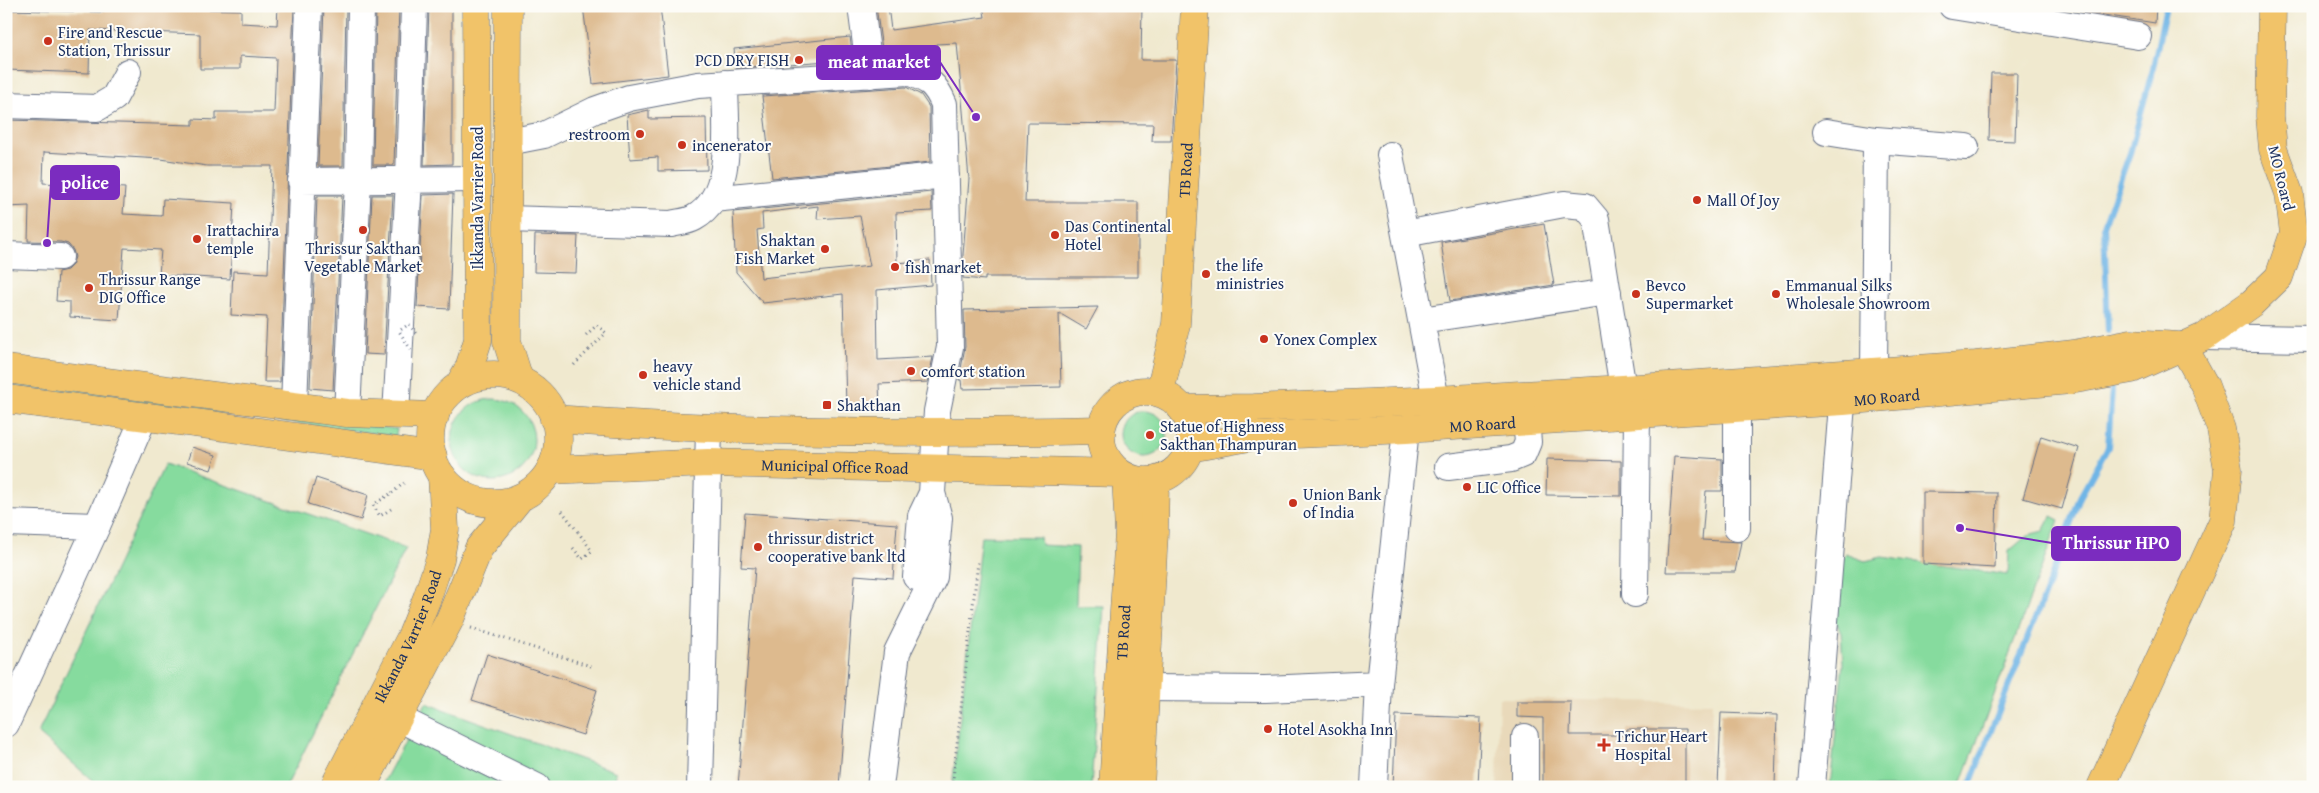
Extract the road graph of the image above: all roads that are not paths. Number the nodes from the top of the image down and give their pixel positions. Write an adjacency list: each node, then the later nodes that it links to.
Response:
1 (309, 6): 24 (street)
2 (361, 6): 23 (street)
3 (414, 6): 22 (street)
4 (476, 6): 21 (main road, Ikkanda Varrier Road)
5 (508, 6): 17 (main road, Ikkanda Varrier Road)
6 (861, 6): 12 (street)
7 (1194, 6): 40 (main road, TB Road)
8 (1952, 6): 10 (street)
9 (2272, 6): 33 (main road, MO Roard)
10 (2138, 36)
11 (128, 72): 14 (street)
12 (870, 74): 13 (street); 20 (street)
13 (725, 83): 17 (street); 25 (street)
14 (6, 105)
15 (1826, 132): 16 (street)
16 (1876, 140): 18 (street); 35 (street)
17 (508, 142): 26 (main road, Ikkanda Varrier Road)
18 (1966, 147)
19 (1390, 155): 27 (street)
20 (946, 175): 25 (street); 56 (street)
21 (477, 179): 22 (street); 37 (main road, Ikkanda Varrier Road)
22 (409, 180): 23 (street); 48 (street)
23 (358, 181): 24 (street); 46 (street)
24 (301, 182): 43 (street)
25 (713, 199): 26 (street)
26 (507, 219): 36 (main road, Ikkanda Varrier Road)
27 (1405, 234): 30 (street); 31 (street)
28 (6, 255): 29 (street)
29 (60, 257)
30 (1608, 292): 31 (street); 39 (street)
31 (1421, 320): 42 (street)
32 (2313, 340): 33 (street)
33 (2194, 341): 35 (main road); 38 (main road, MO Roard); 85 (main road)
34 (6, 369): 43 (main road)
35 (1874, 372): 38 (main road)
36 (519, 380): 37 (main road); 51 (main road)
37 (459, 385): 49 (main road)
38 (1843, 388): 39 (main road); 44 (main road, MO Roard); 84 (street)
39 (1623, 389): 42 (main road)
40 (1160, 392): 45 (main road); 55 (main road)
41 (6, 399): 50 (main road)
42 (1436, 400): 45 (main road)
43 (294, 406): 46 (main road)
44 (1737, 408): 47 (main road, MO Roard); 68 (street)
45 (1182, 409): 57 (main road)
46 (348, 413): 48 (main road)
47 (1637, 414): 52 (main road, MO Roard); 69 (street)
48 (396, 415): 49 (main road)
49 (435, 416): 59 (main road)
50 (144, 417): 59 (main road); 67 (street)
51 (554, 419): 54 (main road); 61 (main road)
52 (1526, 421): 53 (main road, MO Roard); 60 (street)
53 (1406, 428): 57 (main road, MO Roard); 70 (street)
54 (709, 429): 56 (main road); 58 (street)
55 (1101, 430): 56 (main road); 62 (main road)
56 (937, 432): 63 (street)
57 (1190, 448): 64 (main road)
58 (708, 463): 61 (main road, Municipal Office Road); 63 (main road, Municipal Office Road); 78 (street)
59 (437, 466): 65 (main road); 75 (main road, Ikkanda Varrier Road)
60 (1448, 467)
61 (550, 470): 65 (main road)
62 (1122, 475): 63 (main road, Municipal Office Road); 64 (main road); 80 (main road, TB Road)
63 (934, 481): 79 (street)
64 (1155, 481): 71 (main road)
65 (519, 499): 72 (main road, Ikkanda Varrier Road)
66 (6, 523): 67 (street)
67 (97, 526): 73 (street)
68 (1737, 528)
69 (1635, 594)
70 (1380, 684): 71 (street); 82 (street)
71 (1145, 688): 81 (main road)
72 (398, 718): 76 (main road, Ikkanda Varrier Road); 77 (street)
73 (6, 724)
74 (1525, 737): 83 (street)
75 (334, 787)
76 (362, 787)
77 (537, 787)
78 (700, 787)
79 (880, 787)
80 (1113, 787)
81 (1140, 787)
82 (1374, 787)
83 (1525, 787)
84 (1812, 787)
85 (2101, 787)

